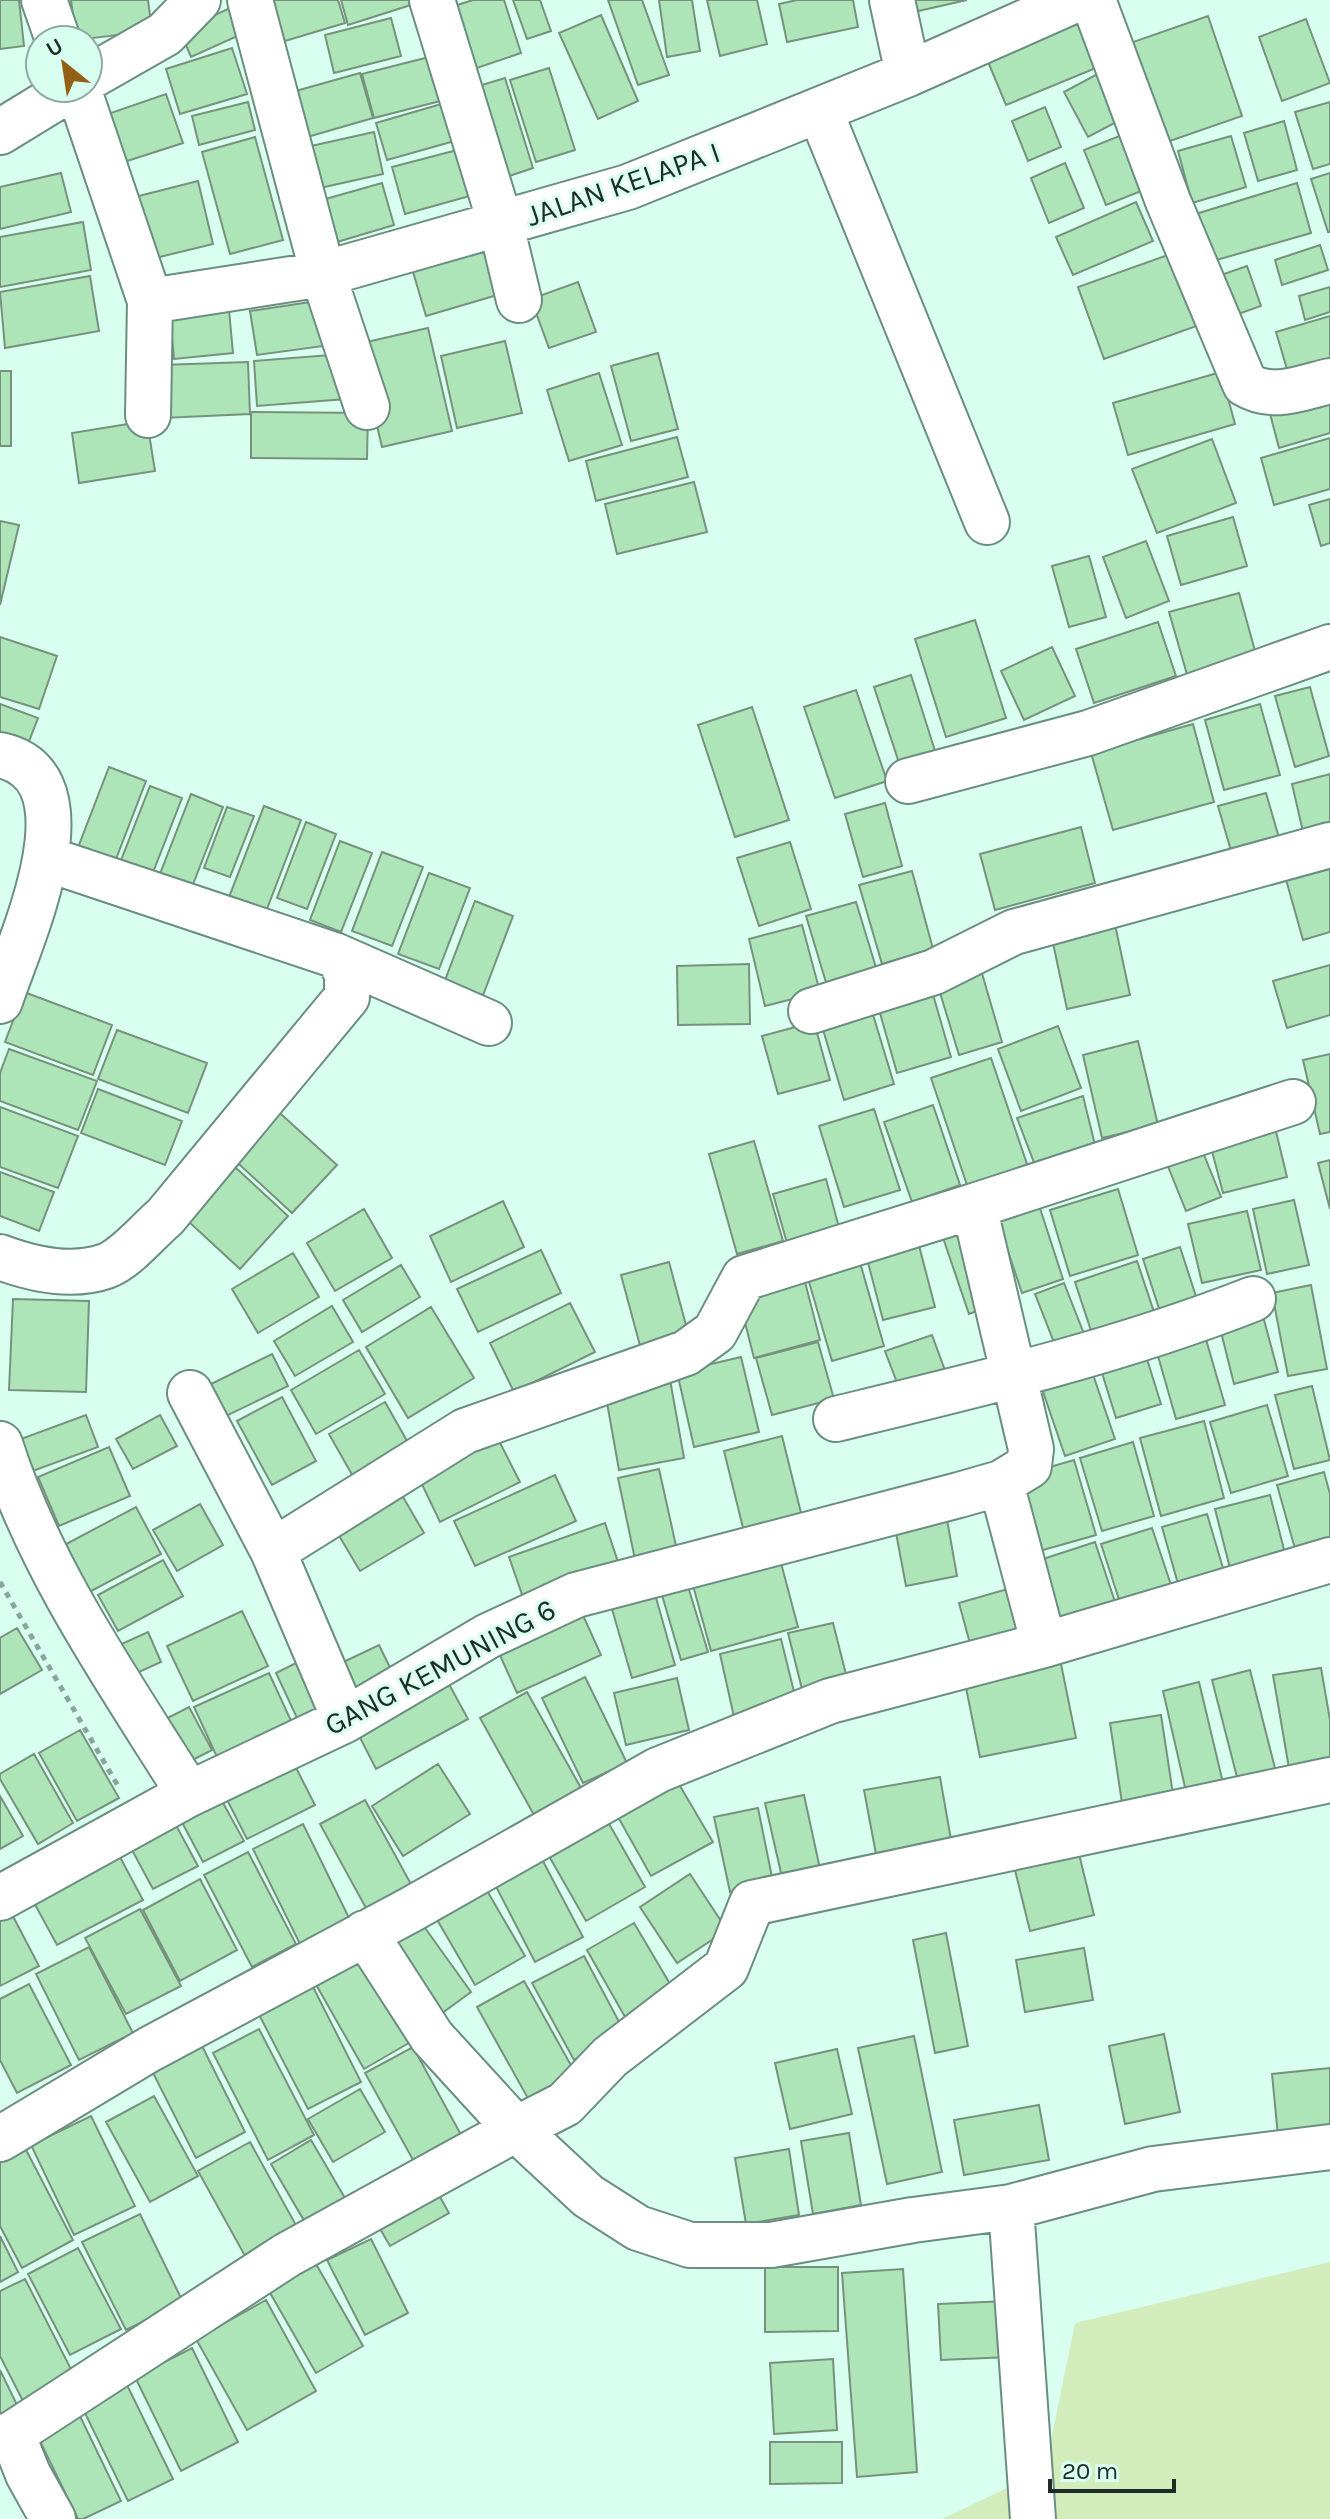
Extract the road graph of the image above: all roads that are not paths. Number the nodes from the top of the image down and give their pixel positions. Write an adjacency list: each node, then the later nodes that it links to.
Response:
1 (44, 0): 8 (street)
2 (198, 0): 9 (street)
3 (250, 0): 16 (street)
4 (432, 0): 15 (street)
5 (892, 0): 10 (street)
6 (1075, 0): 10 (street, JALAN KELAPA I)
7 (1093, 0): 19 (street)
8 (52, 24)
9 (104, 69)
10 (908, 74): 13 (street, JALAN KELAPA I)
11 (46, 104): 14 (street)
12 (83, 104): 18 (street)
13 (820, 111): 15 (street, JALAN KELAPA I); 22 (street)
14 (0, 132)
15 (501, 225): 16 (street, JALAN KELAPA I); 17 (street)
16 (323, 274): 18 (street, JALAN KELAPA I); 20 (street)
17 (519, 300)
18 (150, 301): 21 (street)
19 (1330, 381)
20 (367, 407)
21 (148, 415)
22 (987, 522)
23 (1330, 647): 25 (street)
24 (0, 755): 27 (street)
25 (908, 781)
26 (1330, 845): 30 (street)
27 (47, 859): 28 (street); 29 (street)
28 (343, 978): 31 (street); 34 (street)
29 (0, 1001)
30 (811, 1011)
31 (489, 1023)
32 (1293, 1102): 33 (street)
33 (974, 1206): 36 (street); 42 (street)
34 (0, 1257)
35 (1253, 1299): 36 (street)
36 (1016, 1376): 38 (street); 40 (street)
37 (190, 1393): 42 (street)
38 (836, 1419)
39 (0, 1444): 41 (street)
40 (1001, 1483): 44 (street); 45 (street, GANG KEMUNING 6)
41 (9, 1510): 47 (street)
42 (273, 1551): 45 (street)
43 (1330, 1560): 44 (street)
44 (1044, 1645): 49 (street)
45 (345, 1720): 47 (street, GANG KEMUNING 6)
46 (1330, 1780): 50 (street)
47 (189, 1794): 48 (street, GANG KEMUNING 6)
48 (0, 1898)
49 (365, 1933): 50 (street); 51 (street)
50 (516, 2129): 53 (street); 54 (street)
51 (0, 2139)
52 (1330, 2147): 53 (street)
53 (1011, 2207): 56 (street)
54 (6, 2436): 55 (street)
55 (53, 2519)
56 (1033, 2519)

